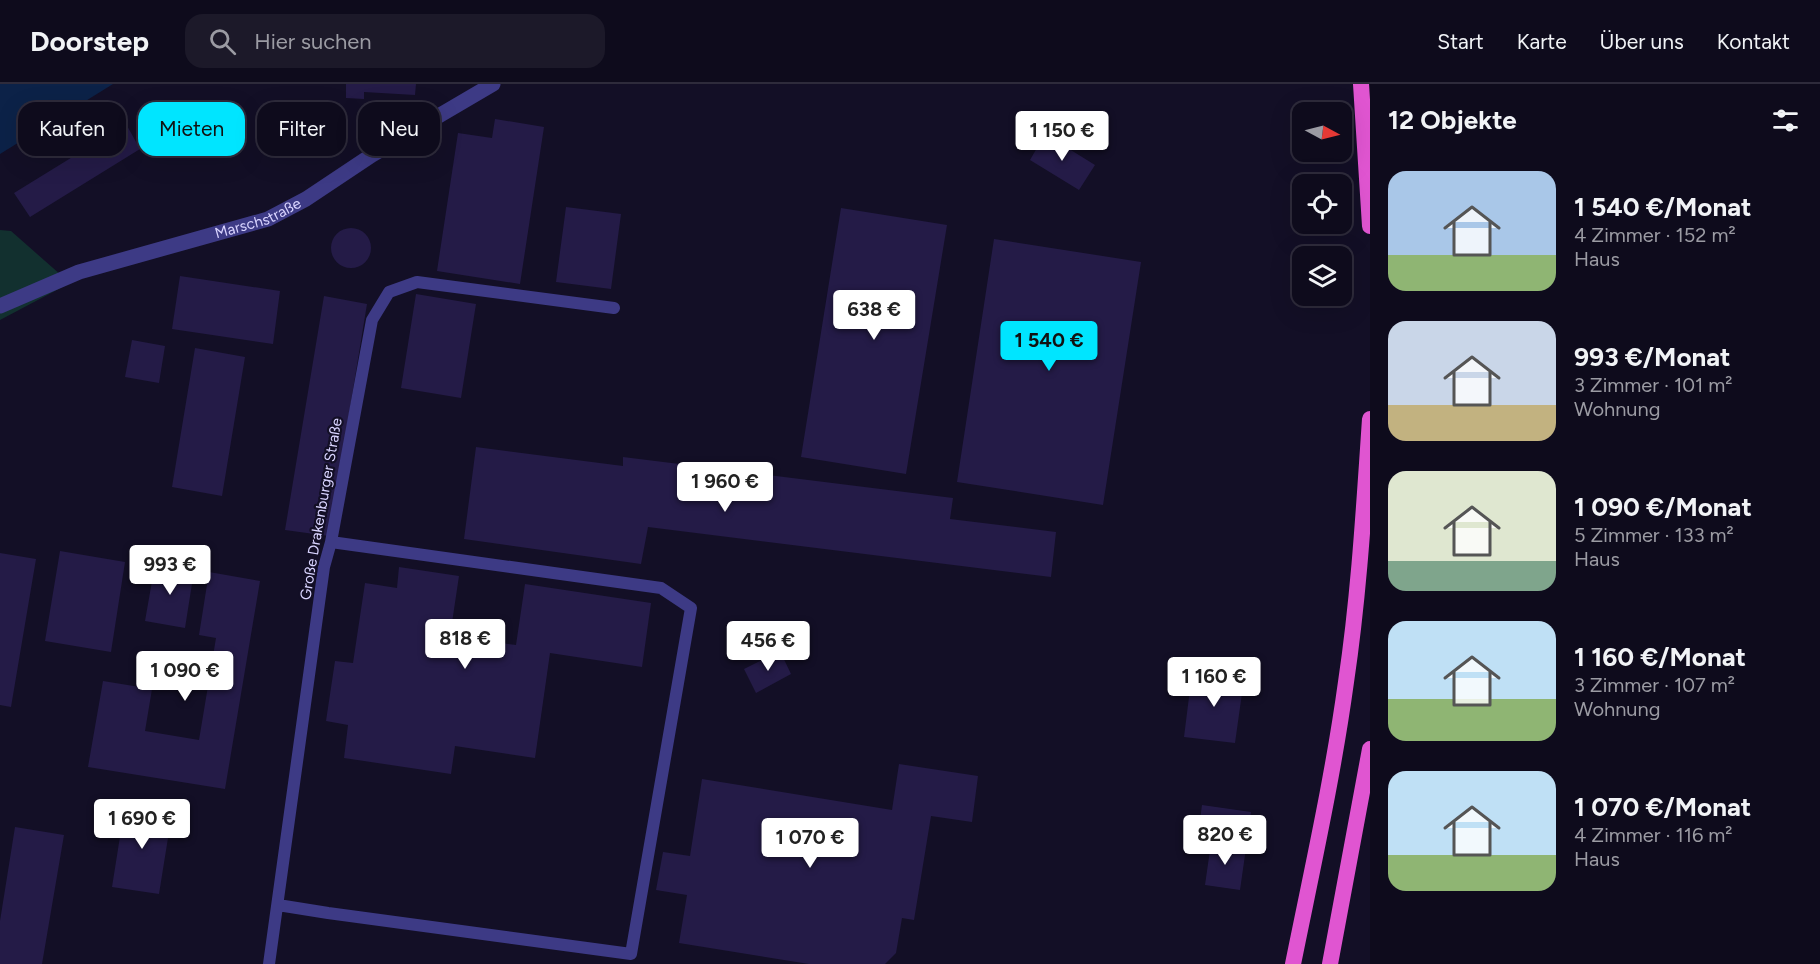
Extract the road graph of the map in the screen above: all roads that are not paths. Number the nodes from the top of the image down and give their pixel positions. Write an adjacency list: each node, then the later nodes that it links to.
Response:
1 (493, 84): 4 (street, Marschstraße)
2 (1360, 84): 3 (highway)
3 (1370, 226)
4 (0, 306)
5 (614, 308): 7 (lane, Große Drakenburger Straße)
6 (1370, 419): 11 (highway)
7 (331, 542): 9 (lane, Große Drakenburger Straße); 9 (lane)
8 (1370, 749): 12 (highway)
9 (278, 904): 10 (lane, Große Drakenburger Straße)
10 (269, 964)
11 (1293, 964)
12 (1330, 964)

